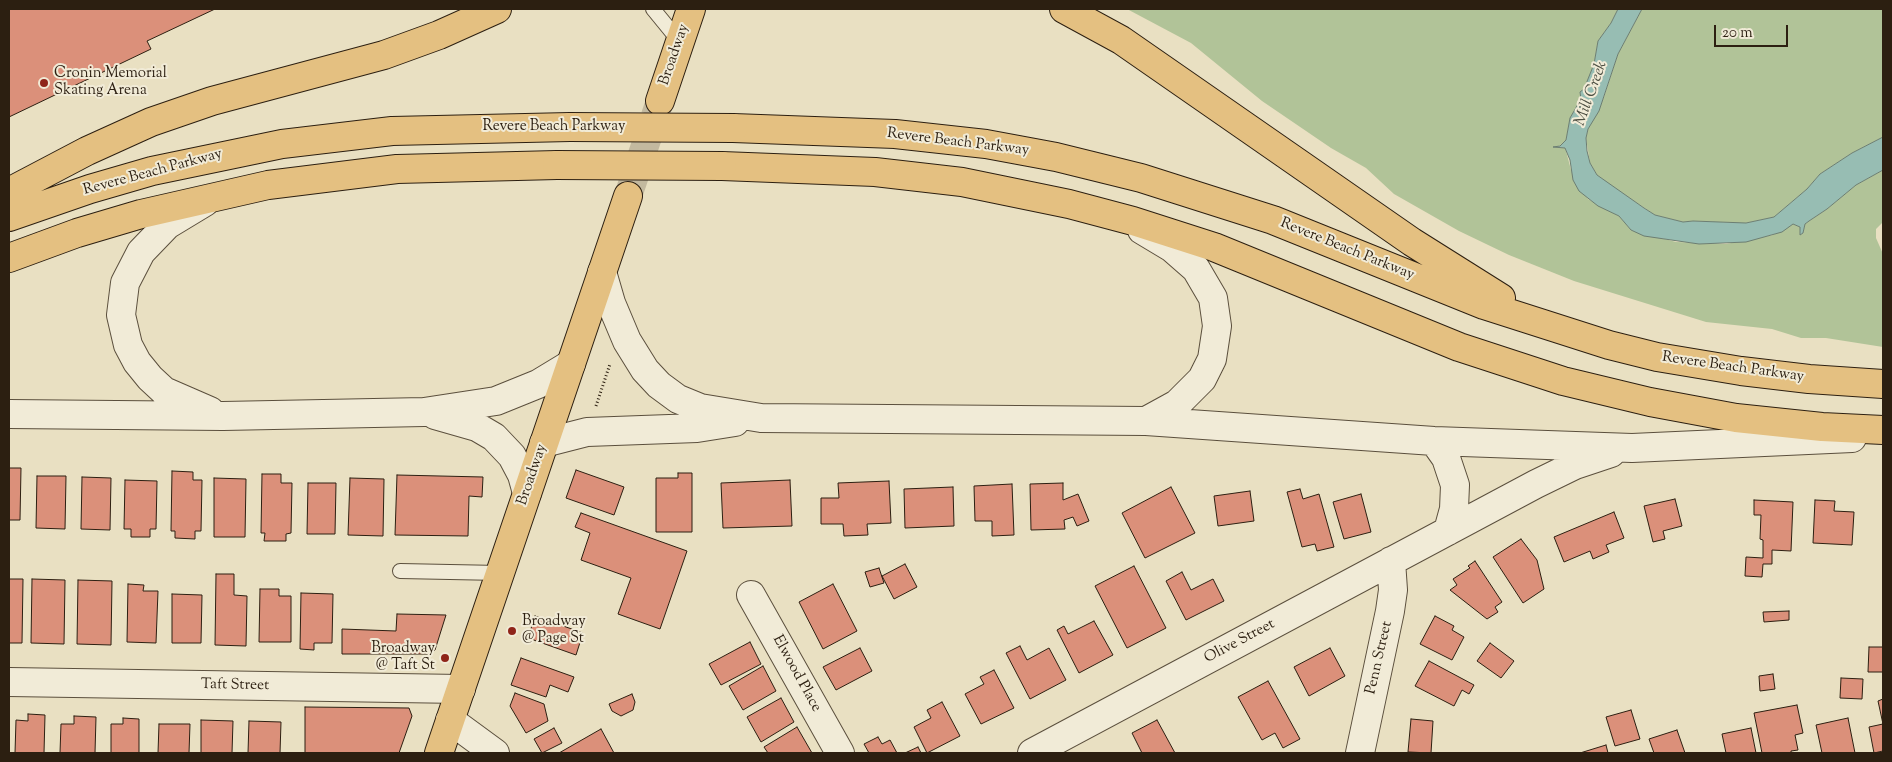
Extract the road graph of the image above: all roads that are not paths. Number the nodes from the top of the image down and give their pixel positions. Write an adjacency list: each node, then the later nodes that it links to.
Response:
1 (497, 9): 7 (main road)
2 (653, 9): 5 (lane)
3 (691, 9): 5 (main road, Broadway)
4 (1064, 9): 14 (main road)
5 (680, 42): 6 (main road, Broadway)
6 (660, 101)
7 (9, 192)
8 (226, 194): 10 (main road, bridge); 12 (main road); 21 (street)
9 (628, 196): 13 (main road, Broadway)
10 (1111, 214): 23 (street); 24 (main road)
11 (9, 218): 14 (main road, Revere Beach Parkway, bridge)
12 (9, 258)
13 (602, 272): 15 (main road, Broadway); 22 (street)
14 (1569, 334): 17 (main road, Revere Beach Parkway)
15 (571, 364): 19 (street); 27 (main road, Broadway)
16 (1883, 370): 17 (street)
17 (1832, 381): 18 (main road, Revere Beach Parkway)
18 (1883, 384)
19 (424, 412): 21 (street); 29 (street)
20 (9, 414): 21 (street)
21 (223, 416)
22 (761, 418): 23 (street); 27 (street)
23 (1146, 421): 26 (street)
24 (1883, 430)
25 (1883, 436): 28 (street)
26 (1434, 440): 28 (street); 30 (street)
27 (544, 443): 29 (main road, Broadway)
28 (1632, 448): 30 (street, Olive Street)
29 (527, 493): 33 (main road, Broadway)
30 (1448, 531): 31 (street, Olive Street)
31 (1391, 561): 41 (street, Olive Street); 42 (street, Penn Street)
32 (400, 571): 33 (lane)
33 (500, 573): 36 (main road, Broadway)
34 (751, 595): 40 (street, Elwood Place)
35 (9, 682): 36 (street, Taft Street)
36 (461, 689): 37 (main road, Broadway)
37 (450, 720): 38 (main road, Broadway); 39 (street)
38 (439, 753)
39 (496, 753)
40 (840, 753)
41 (1032, 753)
42 (1360, 753)

